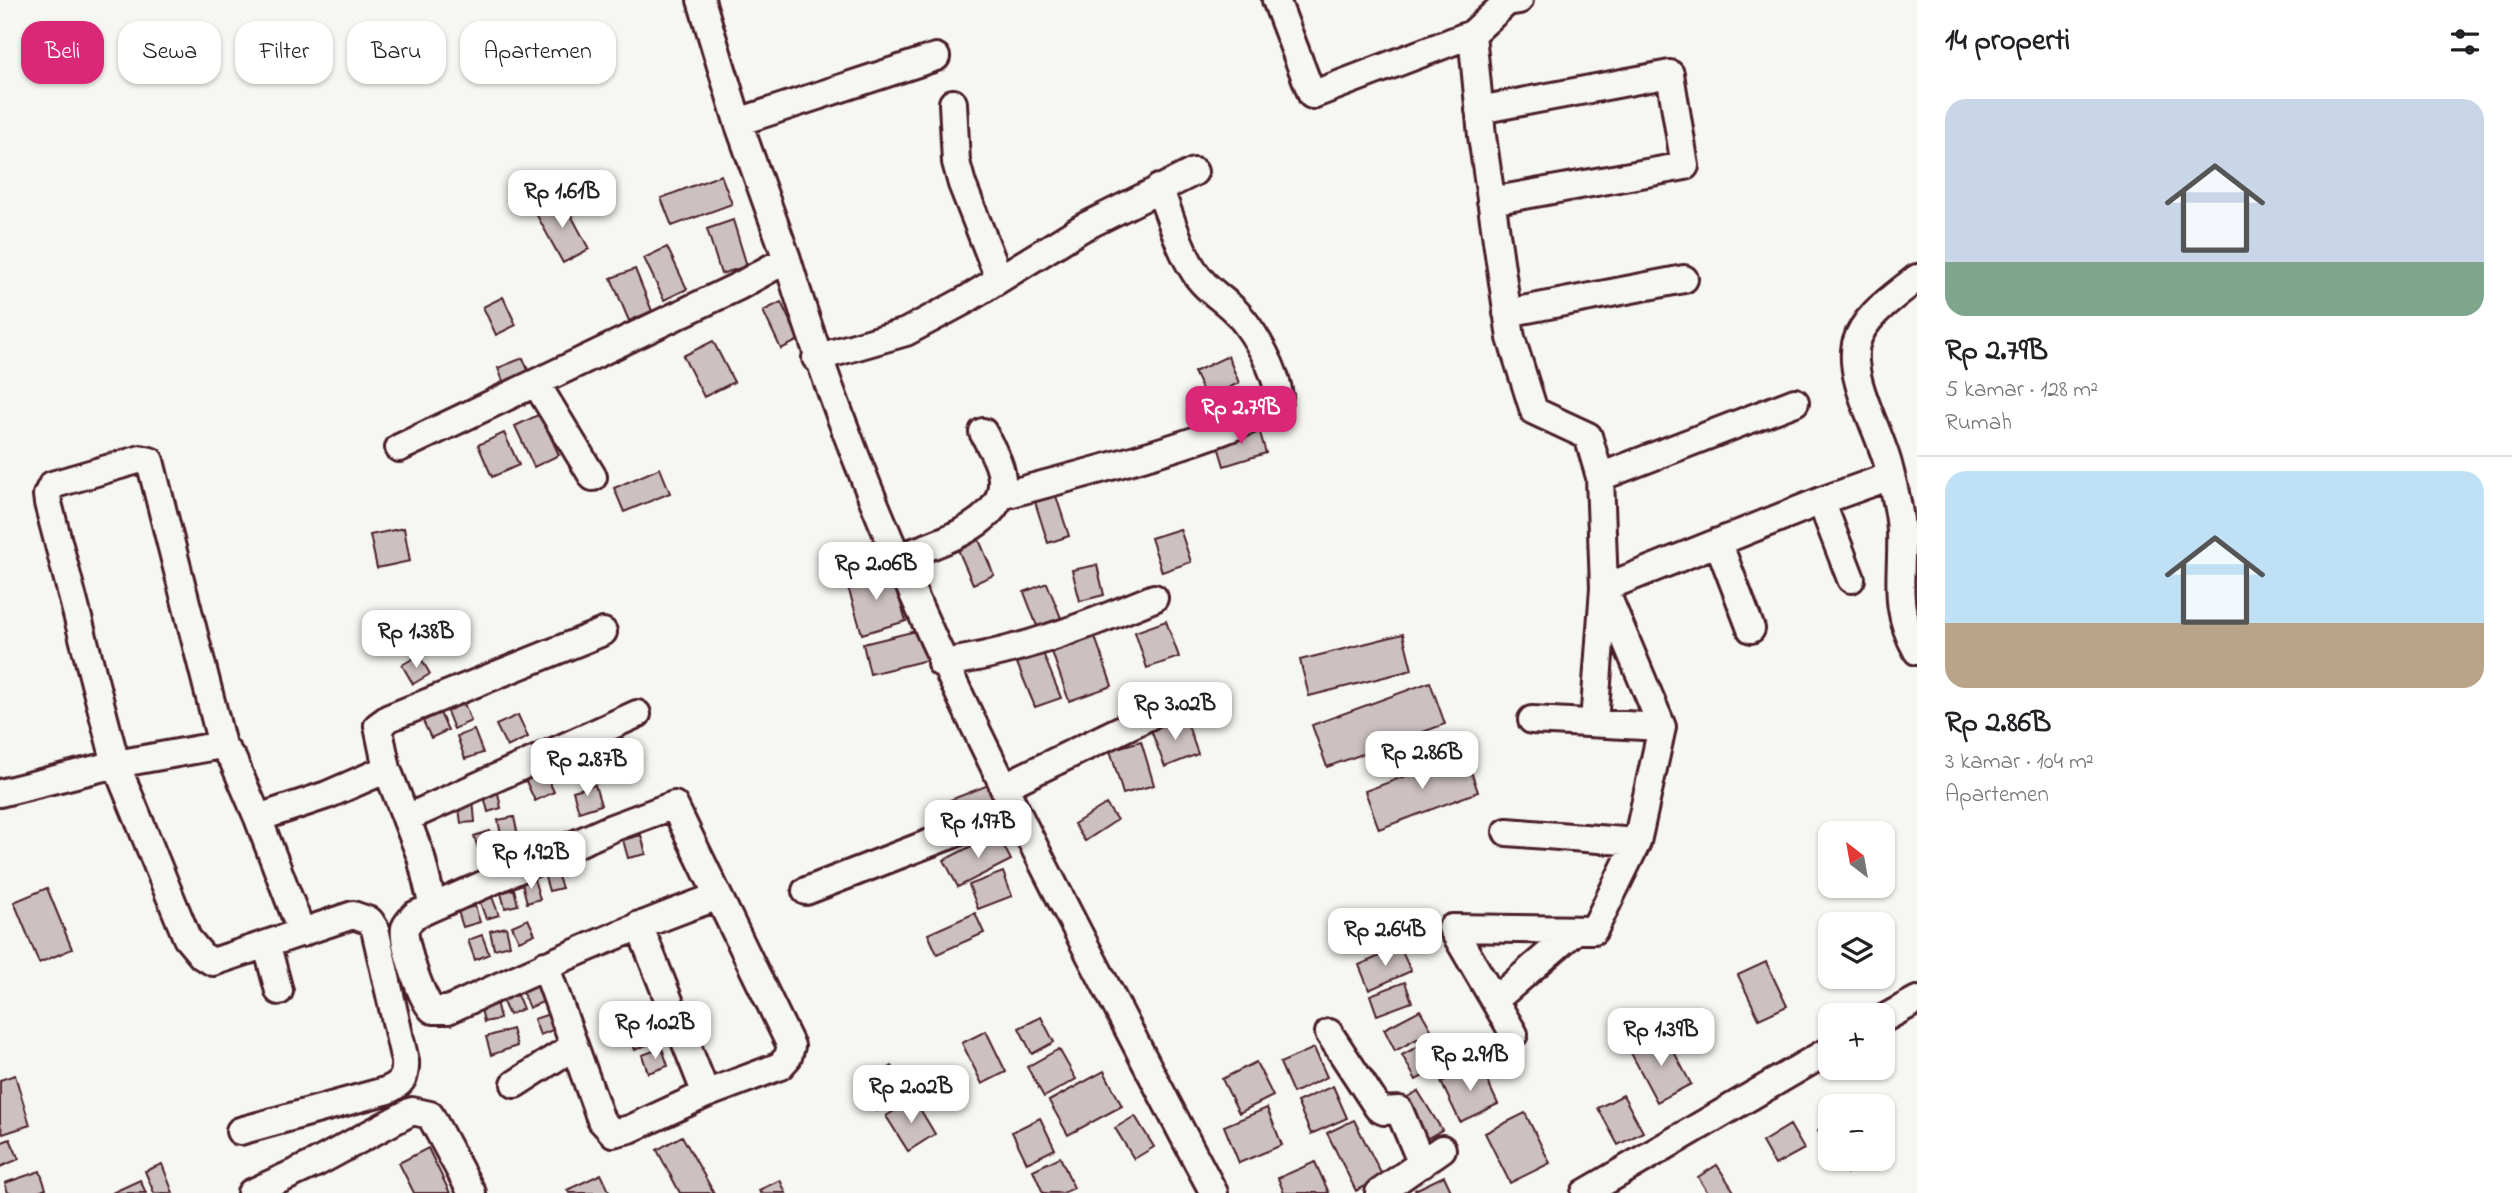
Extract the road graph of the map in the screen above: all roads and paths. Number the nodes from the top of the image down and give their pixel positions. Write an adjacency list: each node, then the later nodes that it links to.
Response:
1 (701, 0): 8 (street)
2 (1276, 0): 4 (street)
3 (1519, 0): 4 (street)
4 (1472, 34): 7 (street)
5 (936, 57): 8 (street)
6 (953, 103): 13 (street)
7 (1479, 110): 11 (street); 11 (street)
8 (738, 122): 12 (street)
9 (1194, 172): 10 (street)
10 (1159, 188): 13 (street); 25 (street)
11 (1491, 201): 16 (street)
12 (787, 259): 17 (street); 18 (street)
13 (999, 278): 17 (street)
14 (1917, 278): 22 (street)
15 (1684, 279): 16 (street)
16 (1507, 313): 24 (street)
17 (816, 358): 29 (street)
18 (536, 383): 21 (street); 23 (street)
19 (1795, 402): 24 (street)
20 (983, 432): 25 (street)
21 (399, 448)
22 (1891, 476): 26 (street); 28 (street)
23 (593, 477)
24 (1600, 477): 31 (street)
25 (1001, 496): 29 (street)
26 (1821, 502): 27 (street); 30 (street)
27 (1718, 542): 31 (street); 33 (street)
28 (1908, 548): 35 (street)
29 (896, 558): 36 (street)
30 (1851, 579)
31 (1604, 587): 40 (street); 41 (street)
32 (1154, 598): 36 (street)
33 (1751, 629)
34 (603, 632): 44 (street)
35 (1917, 651)
36 (942, 663): 46 (street)
37 (637, 714): 48 (street)
38 (1149, 716): 46 (street)
39 (1532, 720): 40 (street)
40 (1594, 723): 41 (street)
41 (1661, 727): 50 (street)
42 (222, 745): 43 (street); 43 (street); 47 (street)
43 (116, 764): 45 (street); 57 (street)
44 (387, 769): 47 (street); 48 (street)
45 (0, 793)
46 (1009, 798): 51 (street); 72 (street)
47 (258, 818): 56 (street)
48 (407, 818): 53 (street)
49 (1507, 832): 50 (street)
50 (1637, 842): 55 (street)
51 (806, 891)
52 (716, 897): 53 (street); 54 (street); 68 (street)
53 (433, 907): 58 (street)
54 (639, 925): 58 (street); 68 (street)
55 (1576, 930): 60 (street); 60 (street)
56 (302, 933): 57 (street); 69 (street)
57 (267, 946): 59 (street)
58 (545, 965): 65 (street)
59 (279, 991)
60 (1494, 1000): 64 (street)
61 (1917, 1000): 62 (street)
62 (1895, 1012)
63 (1329, 1033): 73 (street)
64 (1514, 1034)
65 (574, 1046): 67 (street); 68 (street)
66 (1818, 1057): 74 (street)
67 (515, 1084)
68 (706, 1094)
69 (240, 1131)
70 (251, 1193): 71 (street)
71 (472, 1193)
72 (1214, 1193)
73 (1379, 1193)
74 (1585, 1193)

